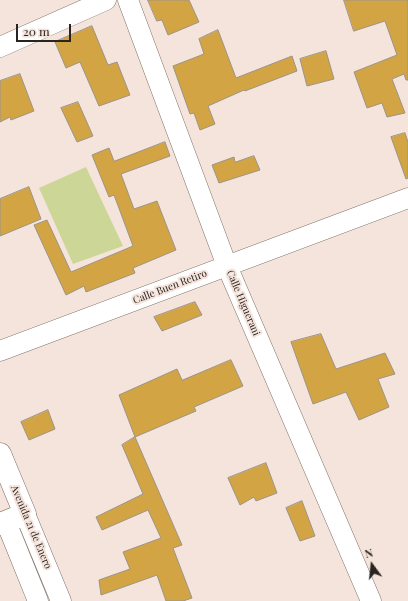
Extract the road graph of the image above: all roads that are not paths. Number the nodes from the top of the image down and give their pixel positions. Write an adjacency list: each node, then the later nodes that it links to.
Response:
1 (106, 0): 3 (street)
2 (128, 0): 5 (street, Calle Higuerani)
3 (0, 47)
4 (408, 198): 5 (street, Calle Buen Retiro)
5 (227, 266): 6 (street, Calle Buen Retiro); 11 (street, Calle Higuerani)
6 (0, 351)
7 (0, 454): 8 (street, Avenida 21 de Enero)
8 (8, 517): 9 (street, Avenida 21 de Enero); 10 (street, Avenida 21 de Enero)
9 (38, 601)
10 (62, 601)
11 (371, 601)

